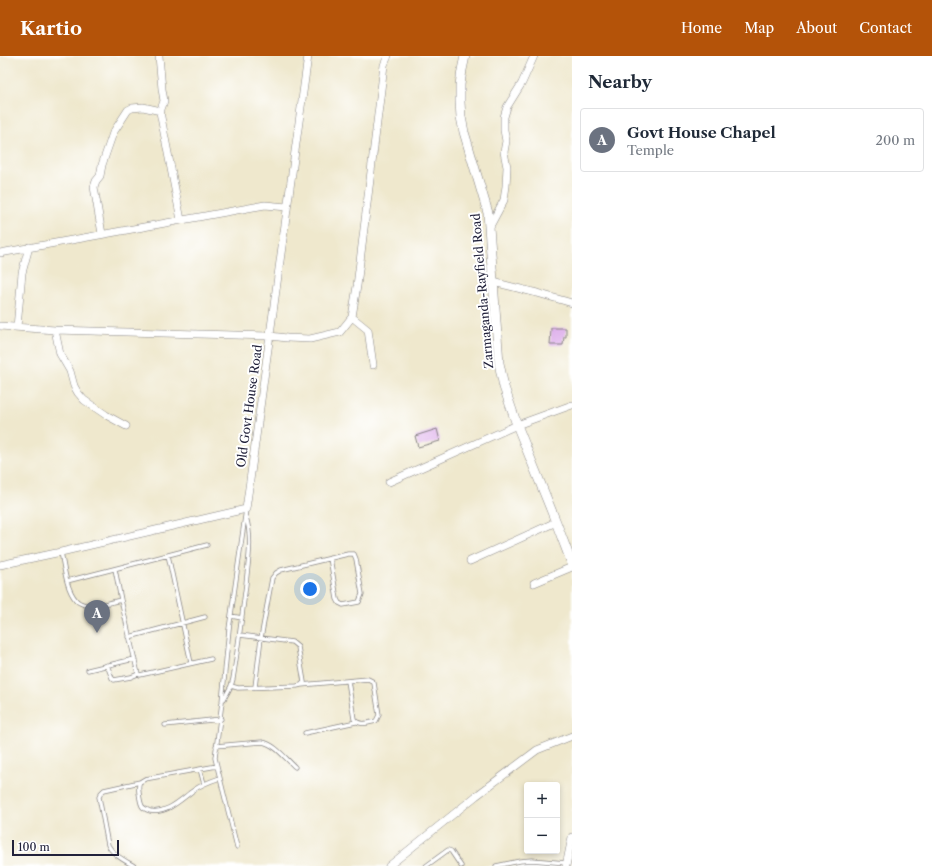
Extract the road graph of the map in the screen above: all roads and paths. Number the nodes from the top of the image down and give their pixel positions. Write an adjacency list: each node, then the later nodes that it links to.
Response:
1 (160, 56): 6 (street)
2 (308, 56): 7 (street, Old Govt House Road)
3 (388, 56): 15 (street)
4 (465, 56): 9 (street, Zarmaganda-Rayfield Road)
5 (534, 56): 9 (street)
6 (161, 111): 8 (street); 10 (street)
7 (287, 207): 8 (street); 19 (street, Old Govt House Road)
8 (181, 220): 10 (street)
9 (489, 228): 13 (street, Zarmaganda-Rayfield Road)
10 (102, 234): 11 (street)
11 (29, 247): 12 (street); 17 (street)
12 (0, 253)
13 (493, 282): 14 (street); 22 (street, Zarmaganda-Rayfield Road)
14 (572, 303)
15 (352, 317): 19 (street); 20 (street)
16 (0, 326): 17 (street)
17 (17, 327): 18 (street)
18 (55, 330): 19 (street); 23 (street)
19 (270, 336): 25 (street, Old Govt House Road)
20 (373, 365)
21 (572, 405): 22 (street)
22 (517, 425): 24 (street); 26 (street, Zarmaganda-Rayfield Road)
23 (126, 426)
24 (389, 482)
25 (246, 513): 28 (street); 40 (lane); 41 (lane)
26 (556, 522): 31 (street); 32 (street, Zarmaganda-Rayfield Road)
27 (207, 545): 29 (lane)
28 (61, 552): 33 (street); 36 (lane)
29 (168, 555): 35 (lane); 42 (lane)
30 (330, 558): 30 (lane); 45 (lane)
31 (470, 561)
32 (572, 564)
33 (0, 565)
34 (572, 567): 37 (street)
35 (115, 569): 36 (lane); 38 (lane)
36 (67, 581): 38 (lane)
37 (534, 583)
38 (121, 600): 44 (lane)
39 (206, 616): 42 (lane)
40 (231, 616): 41 (lane); 56 (lane)
41 (242, 618): 43 (lane)
42 (182, 623): 44 (lane); 48 (lane)
43 (240, 636): 45 (lane); 54 (lane)
44 (129, 637): 46 (lane)
45 (261, 638): 53 (lane); 55 (lane)
46 (134, 659): 49 (lane); 51 (lane)
47 (211, 659): 48 (lane)
48 (191, 663): 51 (lane)
49 (107, 665): 50 (lane); 51 (lane)
50 (88, 670)
51 (138, 674)
52 (348, 681): 53 (lane); 58 (lane); 58 (lane)
53 (301, 685): 55 (lane)
54 (231, 686): 55 (lane); 56 (lane)
55 (255, 687)
56 (222, 702): 57 (lane)
57 (220, 719): 59 (lane); 62 (lane)
58 (356, 722): 60 (lane)
59 (165, 725)
60 (305, 733)
61 (572, 736): 73 (street)
62 (216, 746): 63 (lane); 64 (lane)
63 (217, 766): 65 (lane); 66 (lane)
64 (295, 767)
65 (200, 769): 67 (lane); 68 (lane)
66 (220, 778): 68 (lane); 70 (lane)
67 (140, 782): 68 (lane); 72 (lane)
68 (204, 784)
69 (572, 837): 71 (street)
70 (237, 847)
71 (566, 864): 76 (lane)
72 (134, 866)
73 (389, 866)
74 (426, 866): 75 (lane)
75 (461, 866)
76 (496, 866)

